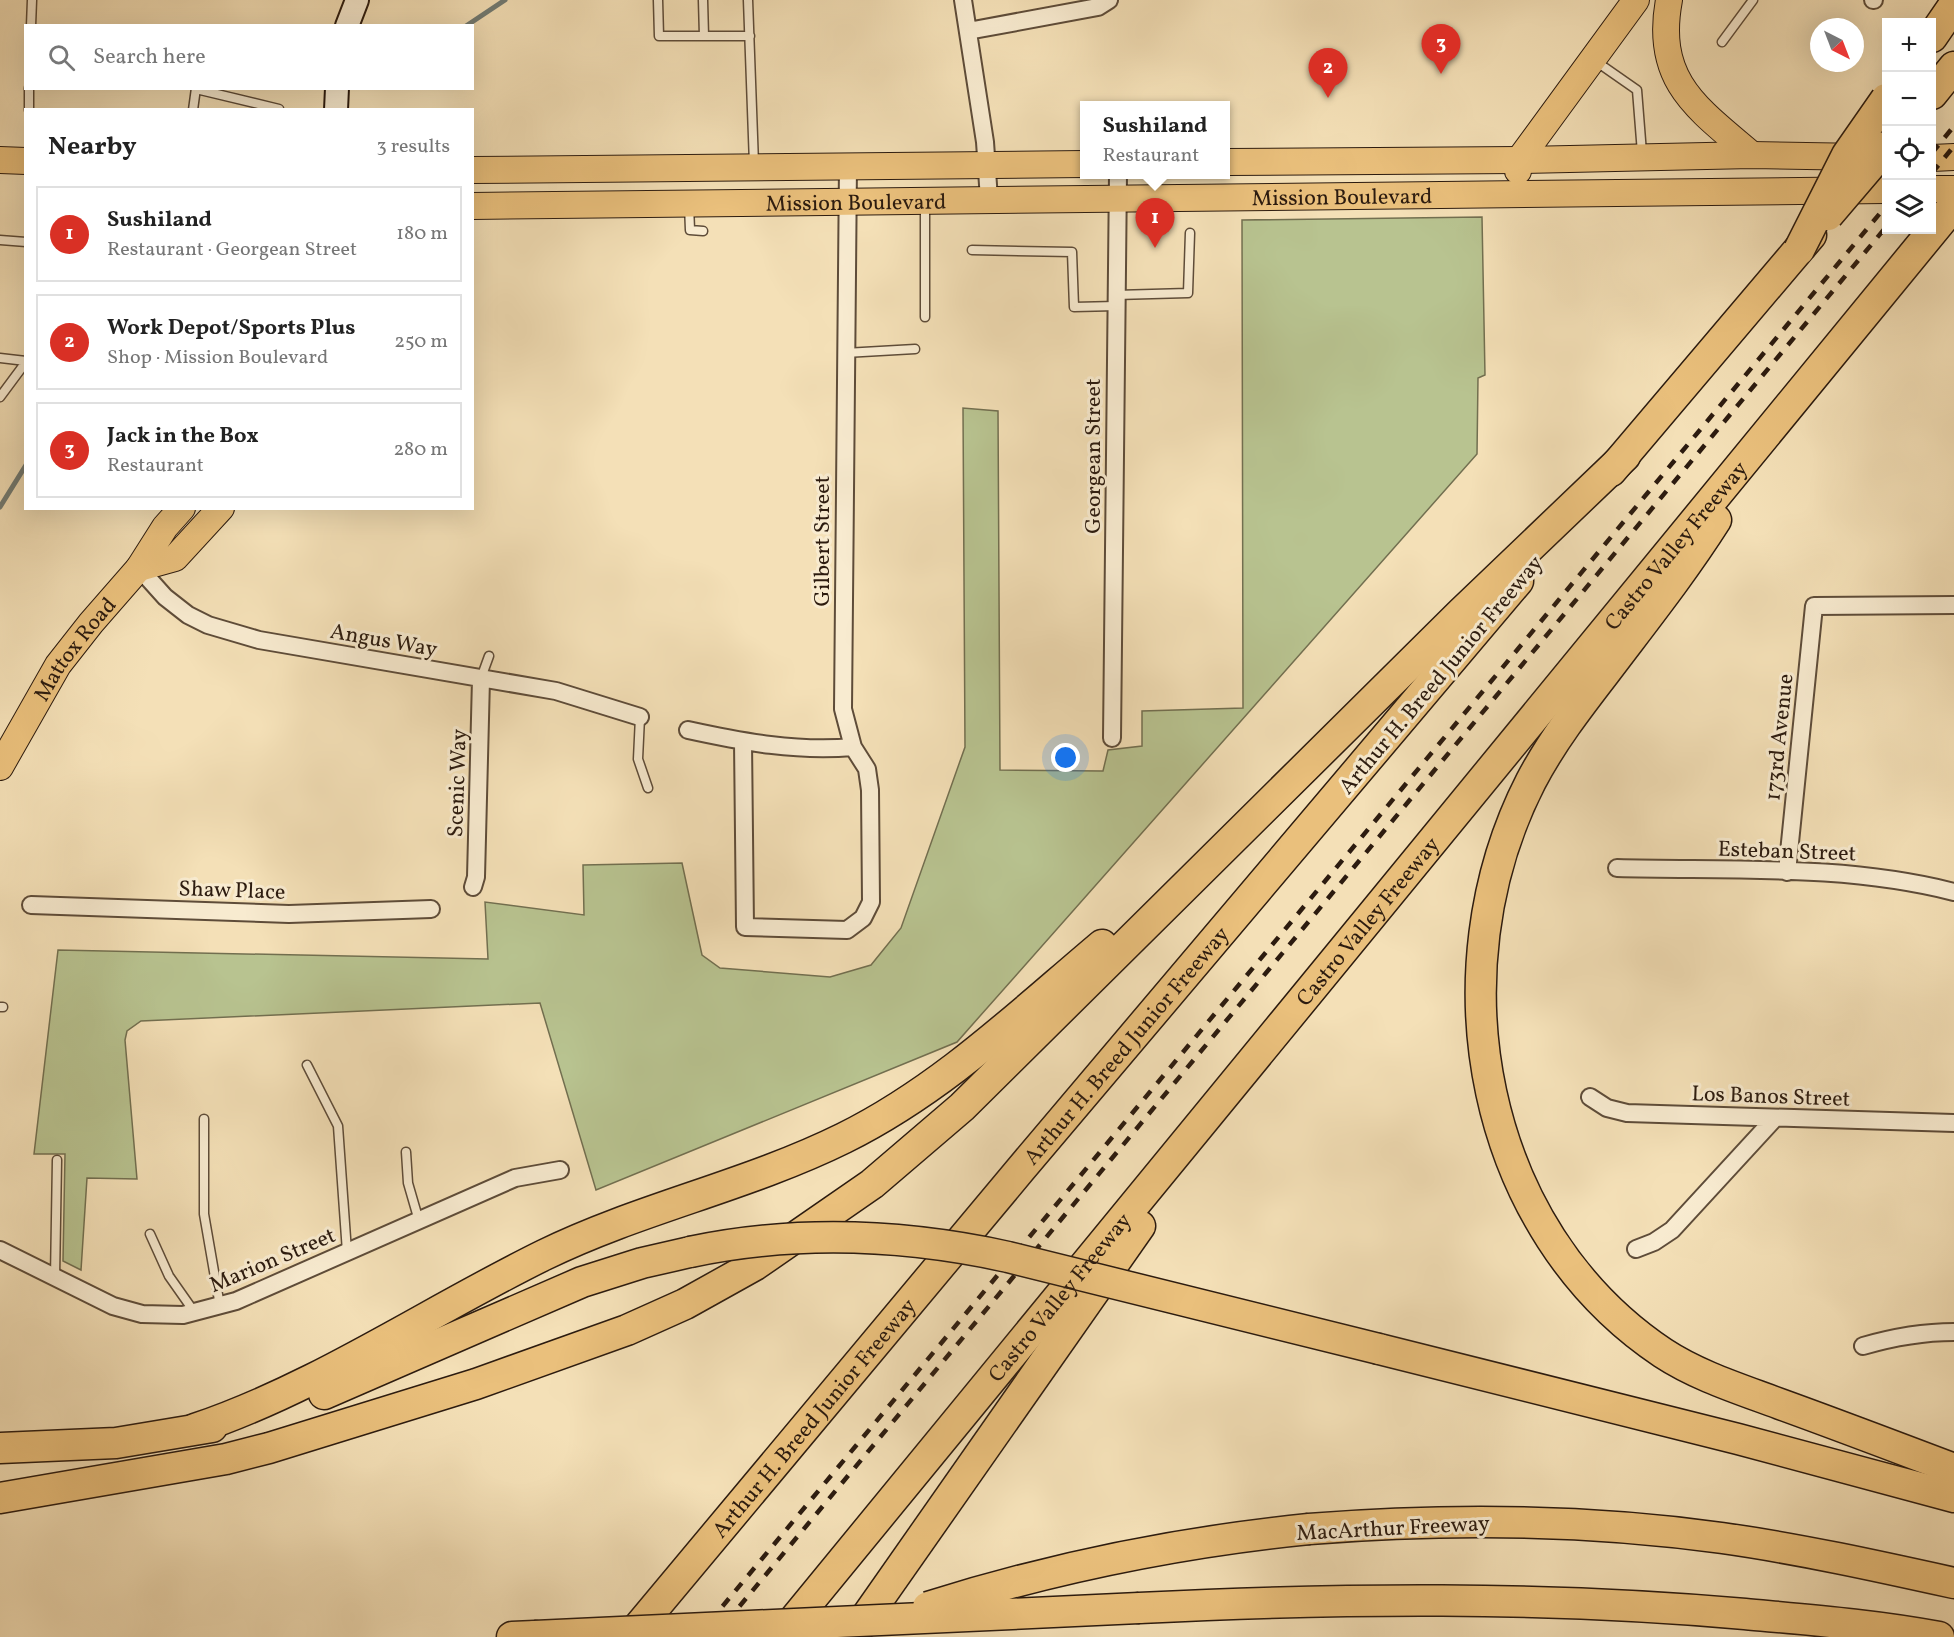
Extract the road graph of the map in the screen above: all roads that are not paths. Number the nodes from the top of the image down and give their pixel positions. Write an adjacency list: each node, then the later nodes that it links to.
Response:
1 (32, 0): 12 (lane)
2 (357, 0): 13 (street)
3 (658, 0): 16 (lane)
4 (703, 0): 16 (lane)
5 (748, 0): 17 (lane)
6 (963, 0): 14 (street)
7 (1109, 0): 14 (street)
8 (1636, 0): 19 (main road)
9 (1669, 0): 32 (main road)
10 (1753, 0): 18 (lane)
11 (1954, 5): 15 (highway)
12 (31, 24)
13 (347, 24)
14 (968, 31): 41 (street)
15 (1936, 31)
16 (704, 36): 17 (lane)
17 (750, 36): 44 (lane)
18 (1722, 42)
19 (1593, 59): 33 (lane); 38 (main road)
20 (1954, 67): 21 (highway)
21 (1936, 89)
22 (29, 90): 27 (lane)
23 (196, 90): 28 (lane)
24 (200, 90): 29 (lane)
25 (337, 90): 30 (street)
26 (1882, 106): 63 (highway, bridge)
27 (29, 108)
28 (193, 108)
29 (275, 108)
30 (336, 108)
31 (1882, 153): 63 (highway, bridge)
32 (1752, 155): 33 (main road, Mission Boulevard); 35 (main road, Mission Boulevard)
33 (1642, 157): 38 (main road, Mission Boulevard)
34 (1954, 157): 36 (main road)
35 (1882, 158)
36 (1936, 158)
37 (0, 160): 39 (main road)
38 (1519, 160): 40 (main road, Mission Boulevard); 50 (main road)
39 (24, 161)
40 (1230, 162)
41 (987, 164): 42 (main road, Mission Boulevard); 43 (main road, Mission Boulevard); 52 (street)
42 (1080, 164)
43 (848, 165): 44 (main road, Mission Boulevard); 51 (street, Gilbert Street)
44 (754, 167): 45 (main road, Mission Boulevard)
45 (474, 170)
46 (1118, 186): 50 (main road, Mission Boulevard); 52 (main road, Mission Boulevard); 65 (street, Georgean Street)
47 (1936, 189): 48 (main road)
48 (1954, 189)
49 (1882, 190): 50 (main road, Mission Boulevard)
50 (1517, 193)
51 (848, 199): 53 (main road, Mission Boulevard); 54 (main road, Mission Boulevard); 68 (street, Gilbert Street)
52 (989, 199): 53 (main road, Mission Boulevard)
53 (925, 200): 66 (lane)
54 (689, 202): 56 (main road, Mission Boulevard); 58 (lane)
55 (1954, 205): 64 (highway, Castro Valley Freeway)
56 (474, 206)
57 (1954, 212): 64 (highway)
58 (704, 231)
59 (1190, 233): 65 (lane)
60 (0, 240): 61 (lane)
61 (24, 242)
62 (972, 250): 65 (lane)
63 (1799, 250): 74 (highway)
64 (1916, 251): 72 (highway, Castro Valley Freeway)
65 (1116, 300): 83 (street, Georgean Street)
66 (925, 317)
67 (915, 349): 68 (lane)
68 (845, 353): 85 (street, Gilbert Street)
69 (0, 358): 70 (lane)
70 (24, 362)
71 (24, 365): 73 (lane)
72 (1798, 394): 95 (highway, Castro Valley Freeway); 118 (highway)
73 (0, 397)
74 (1625, 456): 87 (highway); 122 (highway, Arthur H. Breed Junior Freeway)
75 (180, 510): 77 (main road, Mattox Road)
76 (219, 510): 77 (main road)
77 (139, 568): 80 (street, Angus Way); 86 (main road, Mattox Road)
78 (1954, 605): 90 (street, 173rd Avenue)
79 (489, 656): 80 (lane)
80 (481, 679): 81 (street, Angus Way); 91 (street, Scenic Way)
81 (640, 717): 88 (lane)
82 (688, 730): 84 (street)
83 (1112, 738)
84 (743, 742): 85 (street); 85 (street, Gilbert Street)
85 (854, 747)
86 (0, 767)
87 (1297, 777): 115 (highway); 117 (highway)
88 (648, 788)
89 (1617, 868): 90 (street, Esteban Street)
90 (1787, 872): 92 (street, Esteban Street)
91 (473, 887)
92 (1954, 892)
93 (31, 905): 94 (street, Shaw Place)
94 (431, 909)
95 (1278, 1027): 126 (highway, Castro Valley Freeway); 128 (highway)
96 (307, 1065): 108 (lane)
97 (1590, 1097): 98 (street, Los Banos Street)
98 (1775, 1118): 100 (street, Los Banos Street); 106 (street)
99 (204, 1119): 111 (lane)
100 (1954, 1123)
101 (406, 1152): 104 (lane)
102 (57, 1160): 109 (lane)
103 (560, 1170): 104 (street, Marion Street)
104 (419, 1221): 108 (street, Marion Street)
105 (150, 1234): 112 (lane)
106 (1636, 1249)
107 (0, 1250): 109 (street, Marion Street)
108 (347, 1252): 111 (street, Marion Street)
109 (55, 1278): 112 (street, Marion Street)
110 (526, 1306): 115 (highway); 117 (highway); 119 (highway, bridge)
111 (220, 1307): 112 (street, Marion Street)
112 (195, 1313)
113 (1954, 1332): 114 (street)
114 (1863, 1346)
115 (195, 1429): 116 (highway)
116 (0, 1448)
117 (168, 1467): 120 (highway)
118 (1954, 1468)
119 (1954, 1497)
120 (0, 1498)
121 (1954, 1583): 127 (highway, MacArthur Freeway, bridge)
122 (668, 1590): 124 (highway); 125 (highway, Arthur H. Breed Junior Freeway)
123 (526, 1637): 129 (highway, bridge)
124 (605, 1637)
125 (630, 1637)
126 (780, 1637)
127 (840, 1637)
128 (852, 1637)
129 (1939, 1637)

